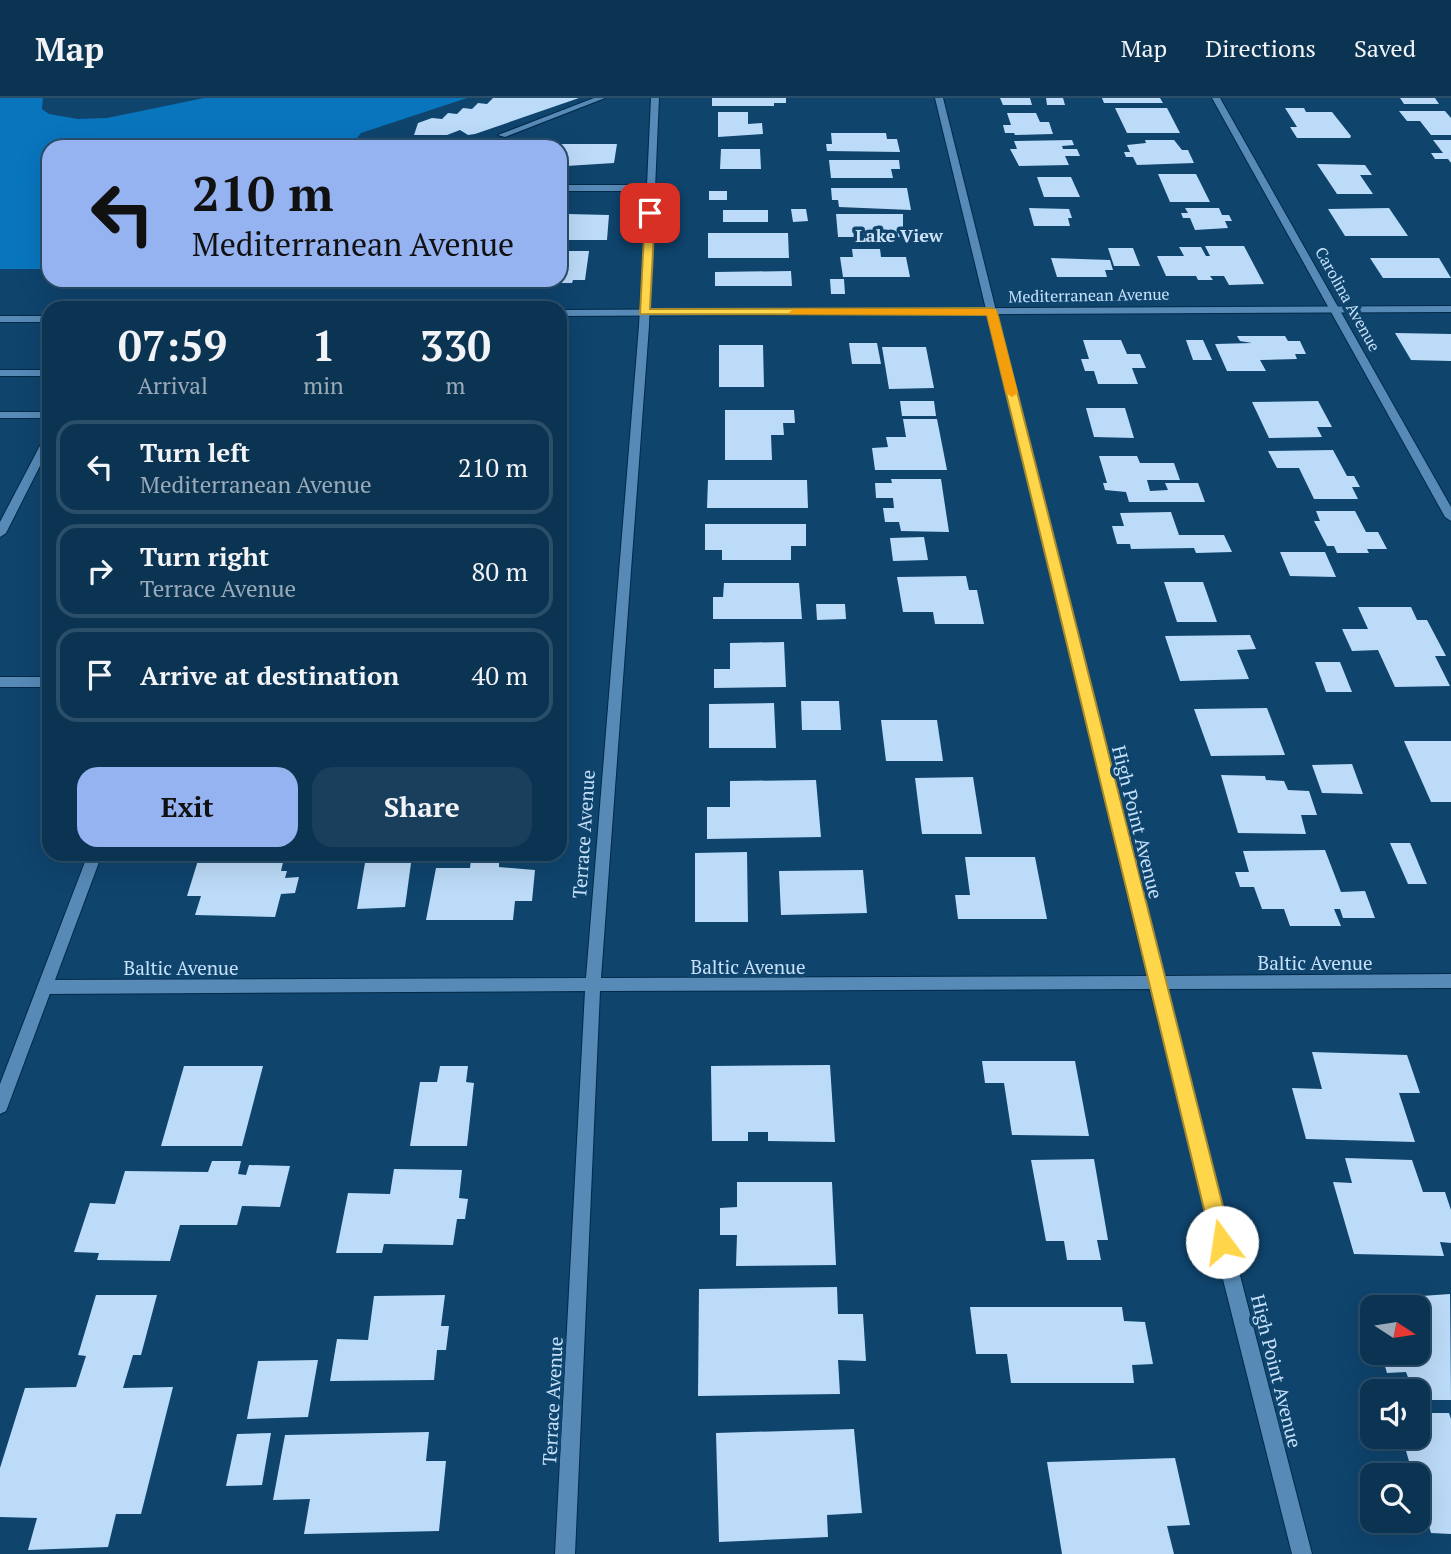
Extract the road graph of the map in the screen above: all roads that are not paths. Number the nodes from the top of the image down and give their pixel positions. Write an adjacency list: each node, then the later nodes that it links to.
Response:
1 (601, 98): 5 (street)
2 (655, 98): 7 (street, Terrace Avenue)
3 (939, 98): 11 (street, High Point Avenue)
4 (1216, 98): 8 (street, Carolina Avenue)
5 (502, 135)
6 (567, 188): 7 (street)
7 (651, 188): 10 (street, Terrace Avenue)
8 (1335, 309): 9 (street, Mediterranean Avenue); 11 (street, Mediterranean Avenue); 20 (street, Carolina Avenue)
9 (1451, 309)
10 (644, 312): 11 (street, Mediterranean Avenue); 12 (street, Mediterranean Avenue); 27 (street, Terrace Avenue)
11 (992, 312): 25 (street, High Point Avenue)
12 (567, 313)
13 (0, 319): 14 (street)
14 (42, 319)
15 (0, 373): 16 (street)
16 (42, 373)
17 (0, 415): 18 (street)
18 (42, 415)
19 (42, 452): 21 (street)
20 (1451, 517)
21 (0, 533)
22 (0, 682): 23 (street)
23 (42, 682)
24 (92, 861): 28 (street)
25 (1156, 981): 26 (street, Baltic Avenue); 27 (street, Baltic Avenue); 31 (street, High Point Avenue)
26 (1451, 981)
27 (593, 986): 28 (street, Baltic Avenue); 30 (street, Terrace Avenue)
28 (45, 987): 29 (street)
29 (0, 1106)
30 (565, 1554)
31 (1302, 1554)

